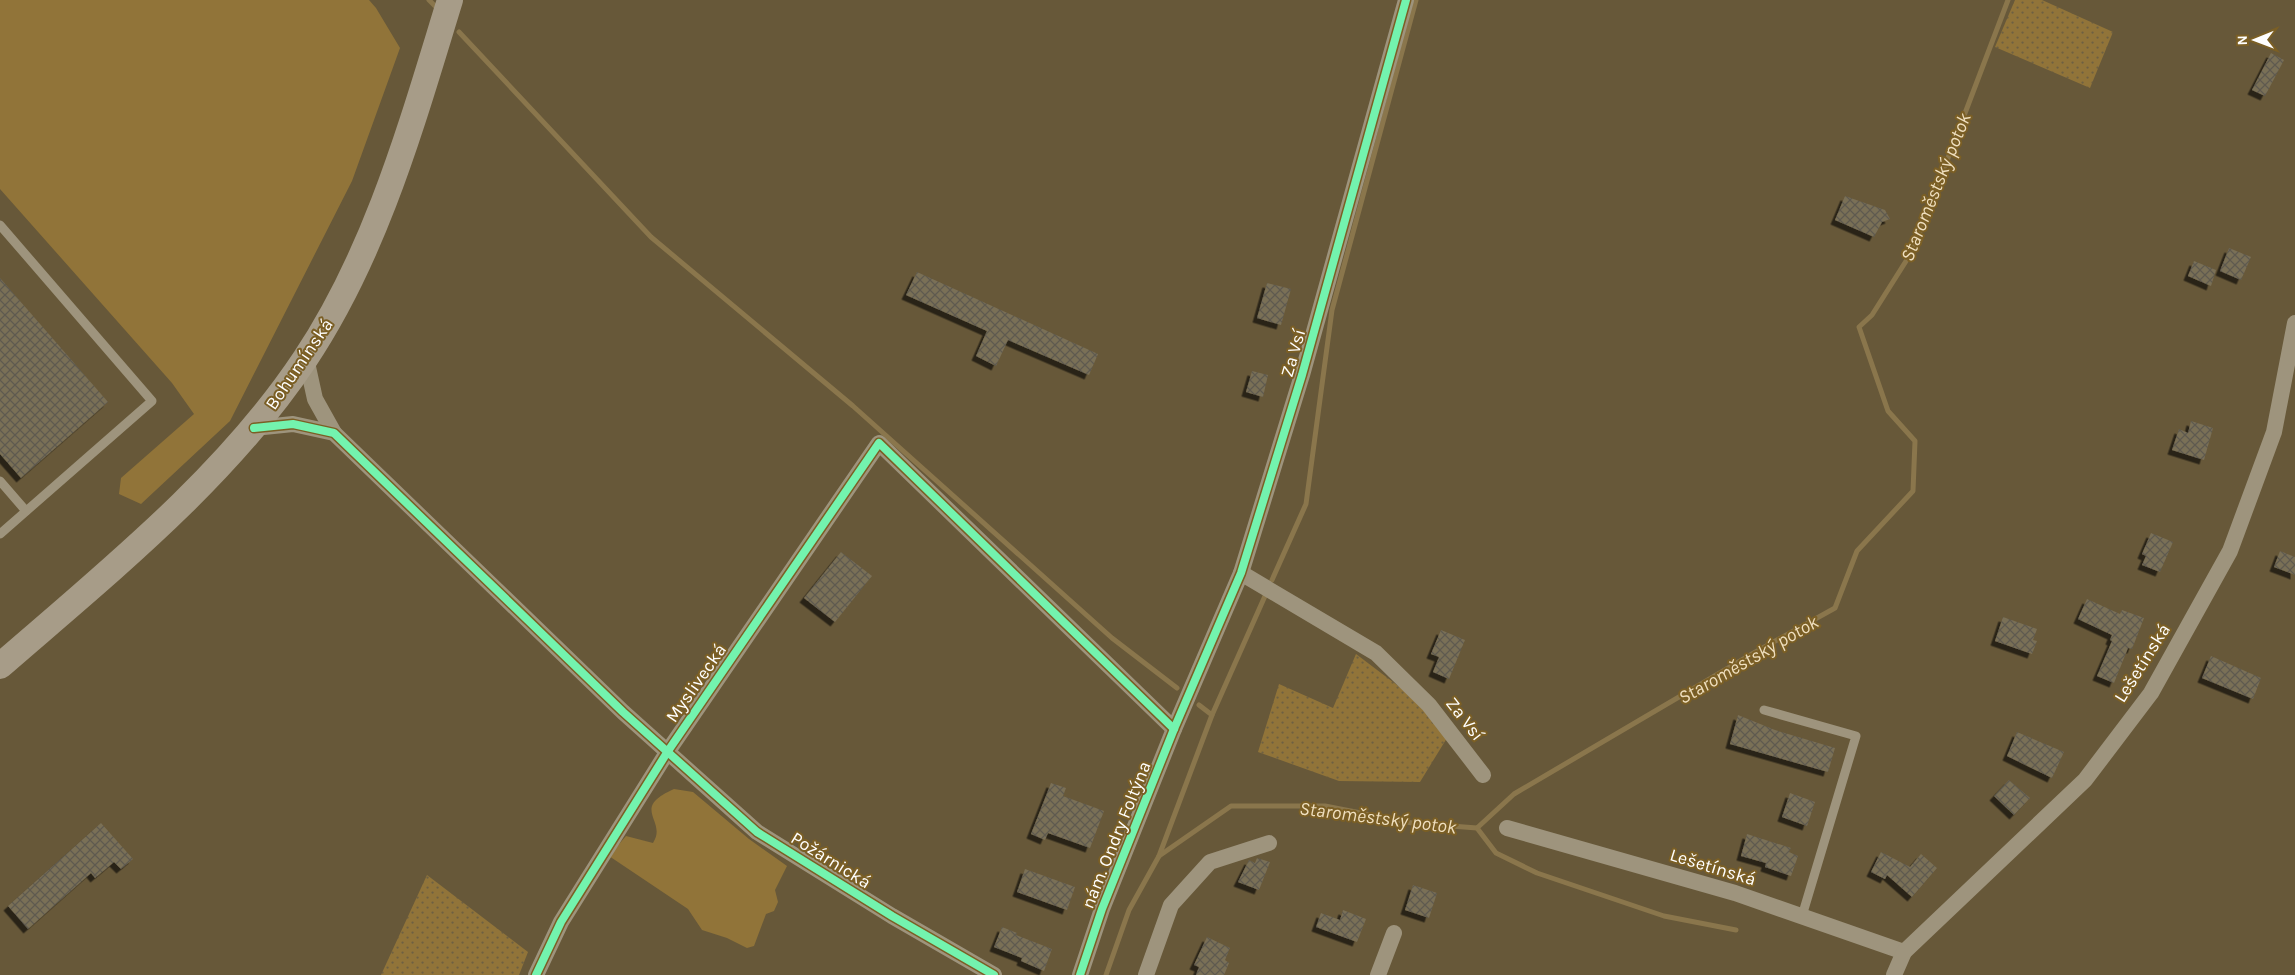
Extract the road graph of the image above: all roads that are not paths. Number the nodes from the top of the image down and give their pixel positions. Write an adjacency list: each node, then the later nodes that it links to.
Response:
1 (450, 0): 5 (main road, Bohumínská)
2 (1406, 0): 11 (street, Za Vsí)
3 (0, 225): 9 (lane)
4 (2295, 323): 22 (street, Lešetínská)
5 (306, 358): 6 (main road, Bohumínská); 7 (street)
6 (254, 428): 7 (street); 12 (main road, Bohumínská)
7 (334, 433): 16 (street, Požárnická)
8 (0, 481): 9 (lane)
9 (26, 511): 10 (lane)
10 (0, 534)
11 (1241, 573): 13 (street, Za Vsí); 17 (street, Za Vsí)
12 (0, 666)
13 (1184, 707): 15 (street, nám. Ondry Foltýna)
14 (1764, 710): 20 (lane)
15 (1174, 729): 16 (street, Myslivecká); 25 (street, nám. Ondry Foltýna)
16 (668, 751): 23 (street, Myslivecká); 24 (street, Požárnická)
17 (1483, 775)
18 (1507, 828): 20 (street, Lešetínská)
19 (1269, 843): 26 (street)
20 (1802, 916): 22 (street, Lešetínská)
21 (1394, 933): 27 (street)
22 (1904, 952): 28 (street, Lešetínská)
23 (536, 975)
24 (994, 975)
25 (1080, 975)
26 (1146, 975)
27 (1378, 975)
28 (1894, 975)

